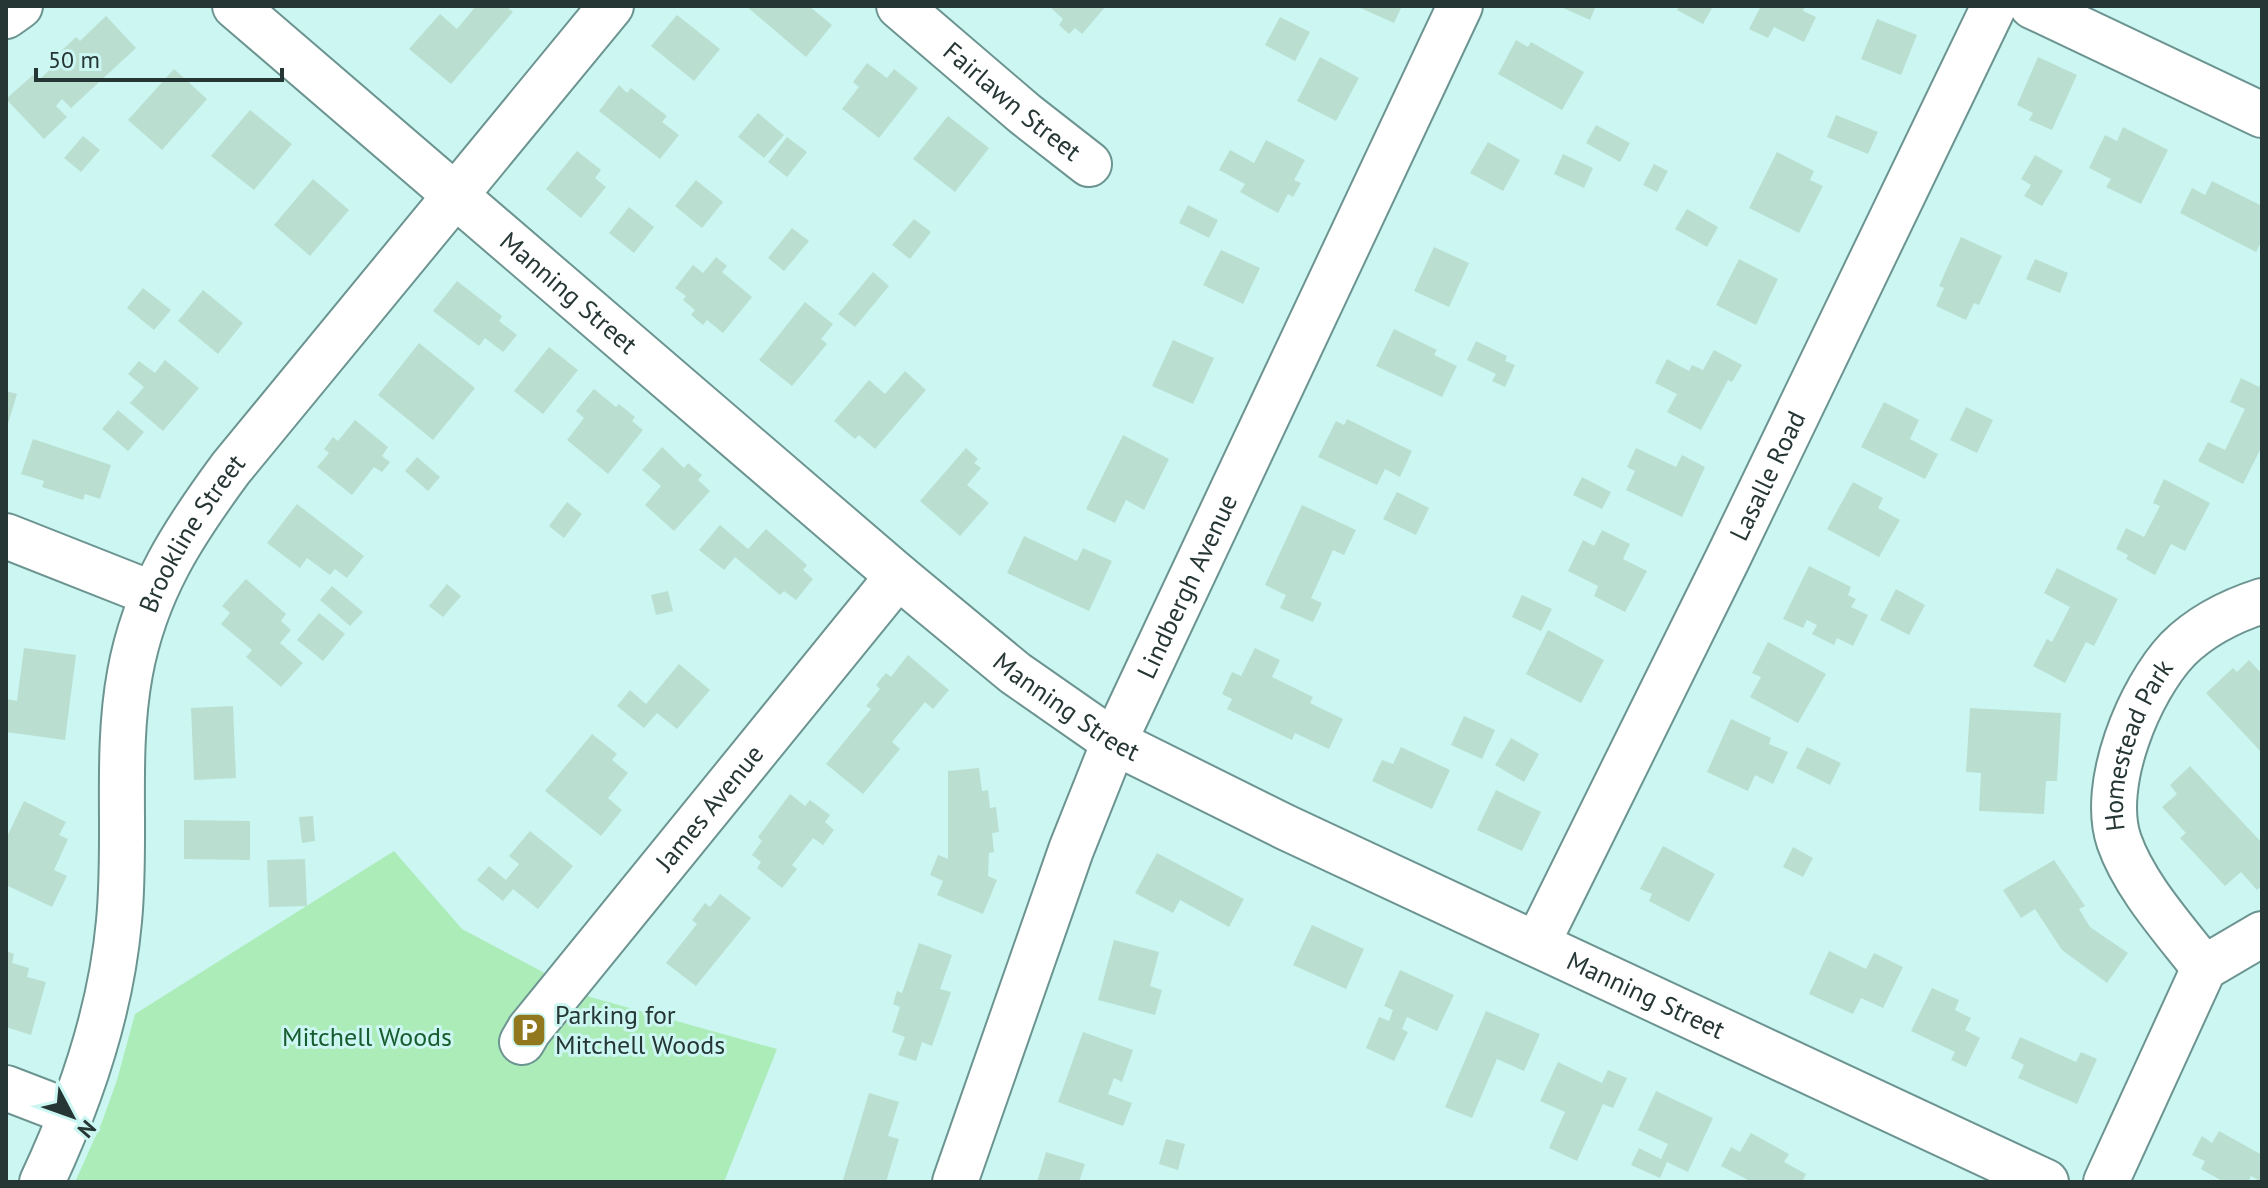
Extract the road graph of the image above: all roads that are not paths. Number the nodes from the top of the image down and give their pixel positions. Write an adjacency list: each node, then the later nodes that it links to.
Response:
1 (20, 6): 8 (street)
2 (235, 6): 11 (street, Manning Street)
3 (611, 6): 11 (street, Brookline Street)
4 (899, 6): 10 (street, Fairlawn Street)
5 (1460, 6): 16 (street, Lindbergh Avenue)
6 (1994, 6): 18 (street, Lasalle Road)
7 (2032, 6): 9 (street)
8 (6, 16)
9 (2262, 115)
10 (1089, 164)
11 (454, 195): 13 (street, Manning Street); 14 (street, Brookline Street)
12 (6, 536): 14 (street)
13 (898, 576): 16 (street, Manning Street); 20 (street, James Avenue)
14 (153, 594): 22 (street, Brookline Street)
15 (2262, 601): 19 (street, Homestead Park)
16 (1114, 742): 18 (street, Manning Street); 24 (street, Lindbergh Avenue)
17 (2262, 934): 19 (street)
18 (1537, 944): 25 (street, Manning Street)
19 (2204, 968): 26 (street)
20 (522, 1042)
21 (6, 1088): 22 (street)
22 (71, 1113): 23 (street, Brookline Street)
23 (42, 1182)
24 (955, 1182)
25 (2046, 1182)
26 (2106, 1182)

